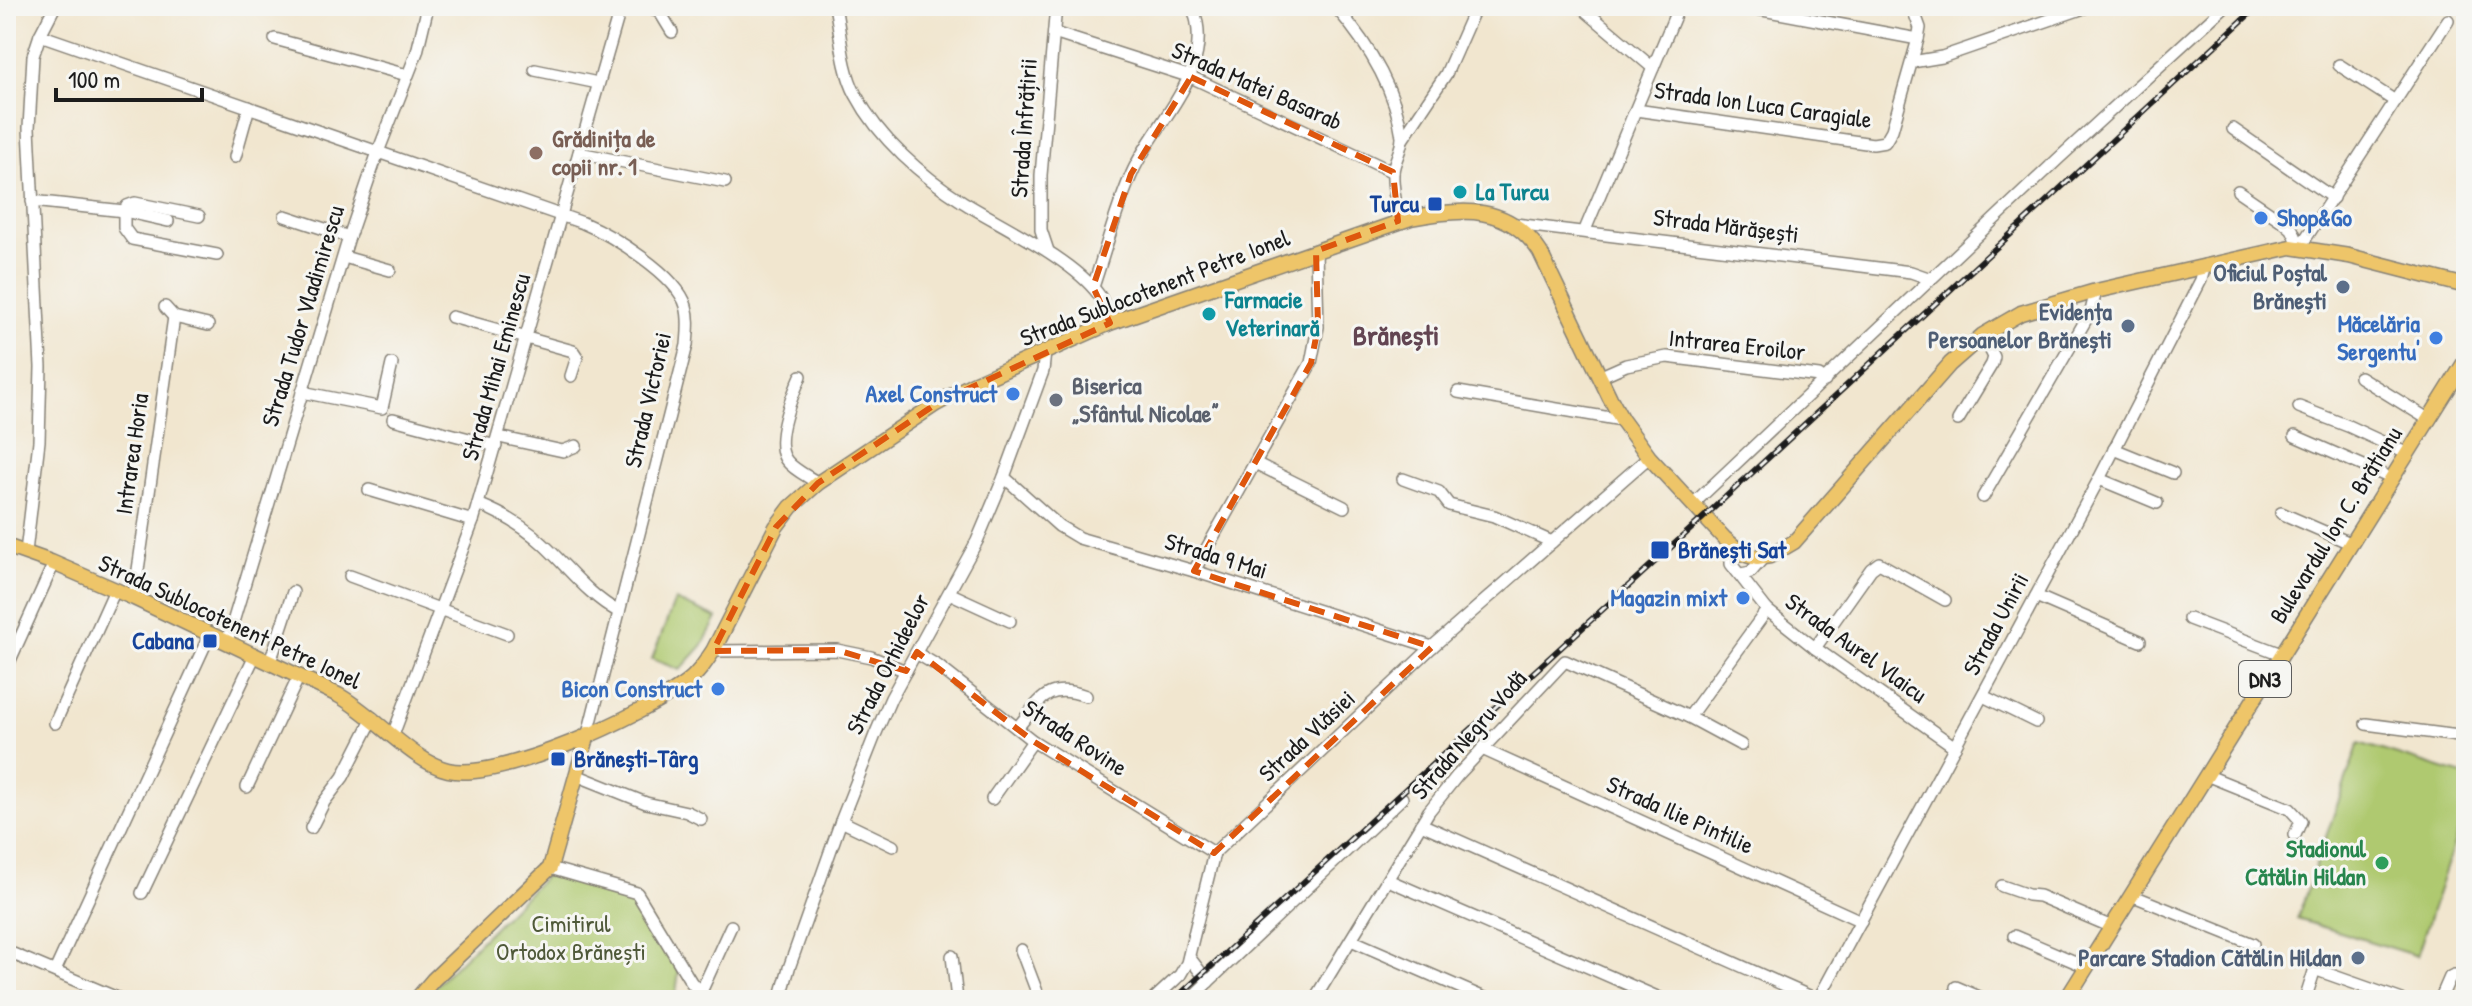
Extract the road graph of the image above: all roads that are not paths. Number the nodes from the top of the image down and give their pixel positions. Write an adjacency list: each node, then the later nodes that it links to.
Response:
1 (55, 6): 19 (street)
2 (428, 6): 26 (street, Strada Tudor Vladimirescu)
3 (621, 6): 28 (street, Strada Mihai Eminescu)
4 (650, 6): 17 (street)
5 (835, 6): 53 (street)
6 (1056, 6): 18 (street, Strada Înfrățirii)
7 (1192, 6): 27 (street)
8 (1335, 6): 33 (street)
9 (1476, 6): 33 (street)
10 (1679, 6): 24 (street, Strada Ion Luca Caragiale)
11 (1741, 6): 21 (street)
12 (1912, 6): 21 (street, Strada Ion Luca Caragiale)
13 (2090, 6): 22 (street)
14 (2225, 6): 58 (street)
15 (1587, 12): 24 (street)
16 (2448, 20): 29 (street)
17 (672, 32)
18 (1054, 33): 27 (street, Strada Matei Basarab); 53 (street, Strada Înfrățirii)
19 (40, 35): 30 (street, Strada Victoriei); 41 (street)
20 (275, 39): 26 (street)
21 (1918, 39): 22 (street, Strada Ion Luca Caragiale)
22 (1912, 62): 31 (street, Strada Ion Luca Caragiale)
23 (2339, 65): 29 (street)
24 (1653, 68): 31 (street, Strada Ion Luca Caragiale)
25 (535, 70): 28 (street)
26 (407, 75): 34 (street, Strada Tudor Vladimirescu)
27 (1191, 77): 37 (street, Strada Matei Basarab); 60 (street)
28 (598, 83): 35 (street, Strada Mihai Eminescu)
29 (2395, 101): 40 (street)
30 (249, 107): 34 (street, Strada Victoriei); 36 (street)
31 (1636, 110): 49 (street, Strada Ion Luca Caragiale)
32 (2233, 129): 40 (street)
33 (1402, 140): 37 (street)
34 (378, 152): 45 (street, Strada Victoriei); 50 (street, Strada Tudor Vladimirescu)
35 (579, 153): 38 (street); 45 (street, Strada Mihai Eminescu)
36 (235, 157)
37 (1393, 172): 47 (street)
38 (725, 182)
39 (2238, 191): 51 (street)
40 (2333, 198): 51 (street)
41 (32, 201): 42 (street); 109 (street)
42 (124, 211): 43 (street); 46 (street); 54 (street)
43 (199, 216)
44 (285, 216): 50 (street)
45 (563, 216): 68 (street, Strada Mihai Eminescu); 123 (street, Strada Victoriei)
46 (168, 221)
47 (1398, 221): 48 (main road, Strada Sublocotenent Petre Ionel); 52 (main road, Strada Sublocotenent Petre Ionel)
48 (1515, 224): 49 (street, Strada Mărășești); 74 (main road)
49 (1585, 230): 58 (street, Strada Mărășești)
50 (349, 237): 55 (street, Strada Tudor Vladimirescu)
51 (2300, 247): 56 (main road); 59 (main road)
52 (1316, 251): 65 (main road, Strada Sublocotenent Petre Ionel); 90 (street)
53 (1048, 252): 60 (street)
54 (217, 255)
55 (344, 257): 57 (street); 77 (street, Strada Tudor Vladimirescu)
56 (2205, 265): 61 (main road); 87 (street, Strada Unirii)
57 (390, 270)
58 (1931, 279): 76 (street)
59 (2466, 286)
60 (1093, 287): 65 (street)
61 (2096, 291): 67 (main road); 98 (street)
62 (165, 307): 63 (street)
63 (174, 317): 66 (street); 119 (street, Intrarea Horia)
64 (452, 317): 68 (street)
65 (1110, 323): 69 (main road, Strada Sublocotenent Petre Ionel)
66 (208, 325)
67 (1983, 335): 83 (street); 110 (main road)
68 (527, 338): 72 (street); 85 (street, Strada Mihai Eminescu)
69 (1045, 352): 92 (street, Strada Orhideelor); 96 (main road, Strada Sublocotenent Petre Ionel)
70 (2466, 360): 81 (main road, Bulevardul Ion C. Brătianu / DN3)
71 (392, 364): 77 (street)
72 (571, 376)
73 (801, 376): 96 (street)
74 (1599, 377): 76 (street, Intrarea Eroilor); 82 (main road)
75 (2360, 377): 81 (street)
76 (1825, 381): 101 (street)
77 (302, 392): 129 (street, Strada Tudor Vladimirescu)
78 (1458, 392): 82 (street)
79 (2299, 407): 88 (street)
80 (393, 419): 85 (street)
81 (2428, 419): 88 (main road, Bulevardul Ion C. Brătianu / DN3)
82 (1622, 420): 89 (main road)
83 (1958, 420)
84 (2295, 436): 93 (street)
85 (497, 441): 86 (street); 100 (street, Strada Mihai Eminescu)
86 (576, 446)
87 (2114, 449): 91 (street); 95 (street, Strada Unirii)
88 (2406, 453): 93 (main road, Bulevardul Ion C. Brătianu / DN3)
89 (1649, 457): 101 (main road); 105 (street, Strada Vlăsiei)
90 (1255, 463): 102 (street); 112 (street)
91 (2173, 473)
92 (1004, 477): 112 (street, Strada 9 Mai); 117 (street, Strada Orhideelor)
93 (2391, 478): 106 (main road, Bulevardul Ion C. Brătianu / DN3)
94 (1403, 479): 105 (street)
95 (2099, 479): 99 (street); 118 (street, Strada Unirii)
96 (818, 483): 132 (main road, Strada Sublocotenent Petre Ionel)
97 (369, 490): 104 (street)
98 (1983, 497)
99 (2157, 503)
100 (478, 504): 104 (street, Strada Mihai Eminescu); 123 (street)
101 (1693, 504): 107 (main road)
102 (1344, 507)
103 (2281, 513): 106 (street)
104 (473, 521): 122 (street, Strada Mihai Eminescu)
105 (1552, 542): 130 (street, Strada Vlăsiei)
106 (2350, 543): 134 (main road, Bulevardul Ion C. Brătianu / DN3)
107 (1731, 545): 110 (main road); 113 (street)
108 (6, 547): 109 (main road, Strada Sublocotenent Petre Ionel)
109 (26, 552): 111 (main road, Strada Sublocotenent Petre Ionel)
110 (1763, 558): 113 (street)
111 (54, 563): 115 (main road, Strada Sublocotenent Petre Ionel); 137 (street)
112 (1194, 571): 130 (street, Strada 9 Mai)
113 (1741, 574): 121 (street, Strada Aurel Vlaicu)
114 (350, 576): 122 (street)
115 (115, 590): 119 (main road, Strada Sublocotenent Petre Ionel); 145 (street)
116 (293, 592): 136 (street)
117 (949, 593): 125 (street); 133 (street, Strada Orhideelor)
118 (2036, 596): 128 (street); 141 (street, Strada Unirii)
119 (134, 598): 126 (main road, Strada Sublocotenent Petre Ionel)
120 (1945, 600): 131 (street)
121 (1767, 610): 131 (street, Strada Aurel Vlaicu); 142 (street)
122 (440, 611): 127 (street); 149 (street, Strada Mihai Eminescu)
123 (619, 612): 148 (street, Strada Victoriei)
124 (2189, 619): 134 (street)
125 (1010, 621)
126 (210, 634): 129 (main road, Strada Sublocotenent Petre Ionel); 183 (street)
127 (507, 634)
128 (2140, 641)
129 (227, 642): 135 (main road, Strada Sublocotenent Petre Ionel)
130 (1432, 647): 166 (street, Strada Vlăsiei)
131 (1815, 648): 153 (street, Strada Aurel Vlaicu)
132 (713, 651): 138 (street); 148 (main road, Strada Sublocotenent Petre Ionel)
133 (916, 653): 138 (street, Strada Orhideelor); 147 (street, Strada Rovine)
134 (2281, 654): 156 (main road, Bulevardul Ion C. Brătianu / DN3)
135 (255, 655): 136 (main road, Strada Sublocotenent Petre Ionel); 170 (street)
136 (270, 662): 139 (main road, Strada Sublocotenent Petre Ionel)
137 (6, 669)
138 (906, 671): 161 (street, Strada Orhideelor)
139 (299, 676): 143 (main road, Strada Sublocotenent Petre Ionel); 157 (street)
140 (1086, 696): 147 (street)
141 (1983, 696): 144 (street); 153 (street, Strada Unirii)
142 (1689, 717): 152 (street, Strada Negru Vodă); 154 (street, Strada Negru Vodă)
143 (373, 718): 149 (main road, Strada Sublocotenent Petre Ionel); 163 (street)
144 (2036, 722)
145 (55, 723)
146 (2366, 724): 150 (street)
147 (1017, 728): 151 (street, Strada Rovine)
148 (588, 734): 149 (main road, Strada Sublocotenent Petre Ionel); 155 (main road, Strada Victoriei)
149 (393, 735)
150 (2466, 737)
151 (1033, 741): 159 (street); 166 (street, Strada Rovine)
152 (1741, 745)
153 (1955, 747): 172 (street, Strada Unirii)
154 (1482, 749): 162 (street, Strada Negru Vodă); 172 (street, Strada Ilie Pintilie)
155 (576, 775): 160 (street); 167 (main road, Strada Victoriei)
156 (2206, 775): 164 (street); 171 (main road, Bulevardul Ion C. Brătianu / DN3)
157 (247, 787)
158 (1402, 798): 185 (street)
159 (992, 799)
160 (701, 819)
161 (841, 821): 165 (street); 190 (street, Strada Orhideelor)
162 (1421, 824): 168 (street, Strada Negru Vodă); 198 (street)
163 (311, 828)
164 (2295, 835)
165 (893, 846)
166 (1214, 853): 181 (street)
167 (550, 868): 187 (street); 189 (main road)
168 (1388, 880): 176 (street, Strada Negru Vodă); 197 (street)
169 (2002, 886): 174 (street)
170 (142, 893)
171 (2131, 895): 174 (main road, Bulevardul Ion C. Brătianu / DN3); 177 (street)
172 (1861, 921): 198 (street, Strada Unirii)
173 (731, 926): 187 (street)
174 (2112, 927): 182 (main road, Bulevardul Ion C. Brătianu / DN3)
175 (2014, 936): 182 (street)
176 (1351, 940): 195 (street, Strada Negru Vodă); 196 (street)
177 (2253, 944)
178 (1021, 950): 192 (street)
179 (6, 951): 183 (street)
180 (952, 956): 191 (street)
181 (1189, 957): 185 (street); 193 (street)
182 (2087, 967): 200 (main road, Bulevardul Ion C. Brătianu / DN3)
183 (55, 971): 188 (street)
184 (2466, 977): 203 (street)
185 (1208, 982): 194 (street)
186 (1956, 987): 199 (street)
187 (703, 997)
188 (122, 1000)
189 (416, 1000)
190 (780, 1000)
191 (957, 1000)
192 (1040, 1000)
193 (1153, 1000)
194 (1189, 1000)
195 (1314, 1000)
196 (1489, 1000)
197 (1664, 1000)
198 (1818, 1000)
199 (1986, 1000)
200 (2066, 1000)
201 (2305, 1000): 202 (street)
202 (2402, 1000)
203 (2440, 1000)

